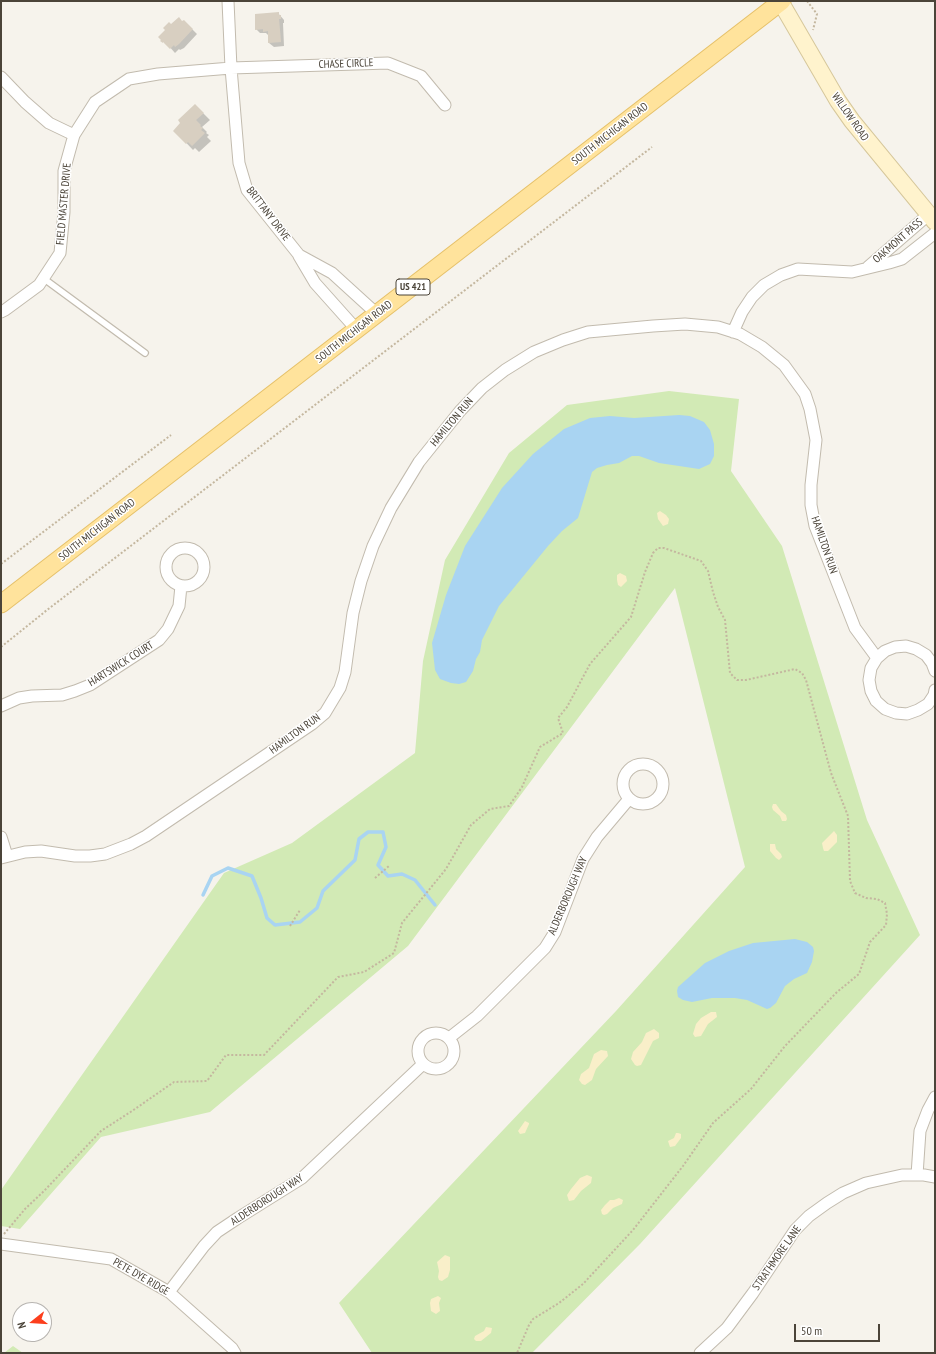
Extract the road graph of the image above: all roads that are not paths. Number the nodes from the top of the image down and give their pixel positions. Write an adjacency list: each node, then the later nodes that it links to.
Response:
1 (228, 1): 3 (street, BRITTANY DRIVE)
2 (781, 1): 7 (street, WILLOW ROAD); 13 (main road, SOUTH MICHIGAN ROAD / US 421)
3 (231, 68): 5 (street, CHASE CIRCLE); 6 (street, FIELD MASTER DRIVE); 9 (street, BRITTANY DRIVE)
4 (1, 77): 6 (street)
5 (445, 105)
6 (74, 135): 11 (street, FIELD MASTER DRIVE)
7 (932, 219): 10 (street, OAKMONT PASS)
8 (935, 233): 10 (street, OAKMONT PASS)
9 (299, 255): 13 (street, BRITTANY DRIVE); 14 (street)
10 (868, 267): 15 (street, OAKMONT PASS)
11 (43, 278): 12 (street, FIELD MASTER DRIVE); 16 (lane)
12 (1, 312)
13 (377, 314): 14 (main road, SOUTH MICHIGAN ROAD / US 421)
14 (357, 330): 18 (main road, SOUTH MICHIGAN ROAD / US 421)
15 (733, 332): 19 (street, HAMILTON RUN); 25 (street, HAMILTON RUN)
16 (145, 353)
17 (181, 586): 22 (street, HARTSWICK COURT)
18 (1, 604)
19 (877, 658): 20 (street); 21 (street)
20 (935, 671)
21 (935, 690)
22 (1, 706)
23 (629, 799): 26 (street, ALDERBOROUGH WAY)
24 (1, 837): 25 (street)
25 (4, 857)
26 (449, 1038): 27 (street); 27 (street)
27 (423, 1064): 32 (street, ALDERBOROUGH WAY)
28 (935, 1097): 29 (street)
29 (917, 1175): 30 (street, STRATHMORE LANE); 34 (street, STRATHMORE LANE)
30 (935, 1177)
31 (2, 1241): 32 (street, PETE DYE RIDGE)
32 (169, 1292): 33 (street, PETE DYE RIDGE)
33 (235, 1353)
34 (700, 1353)

